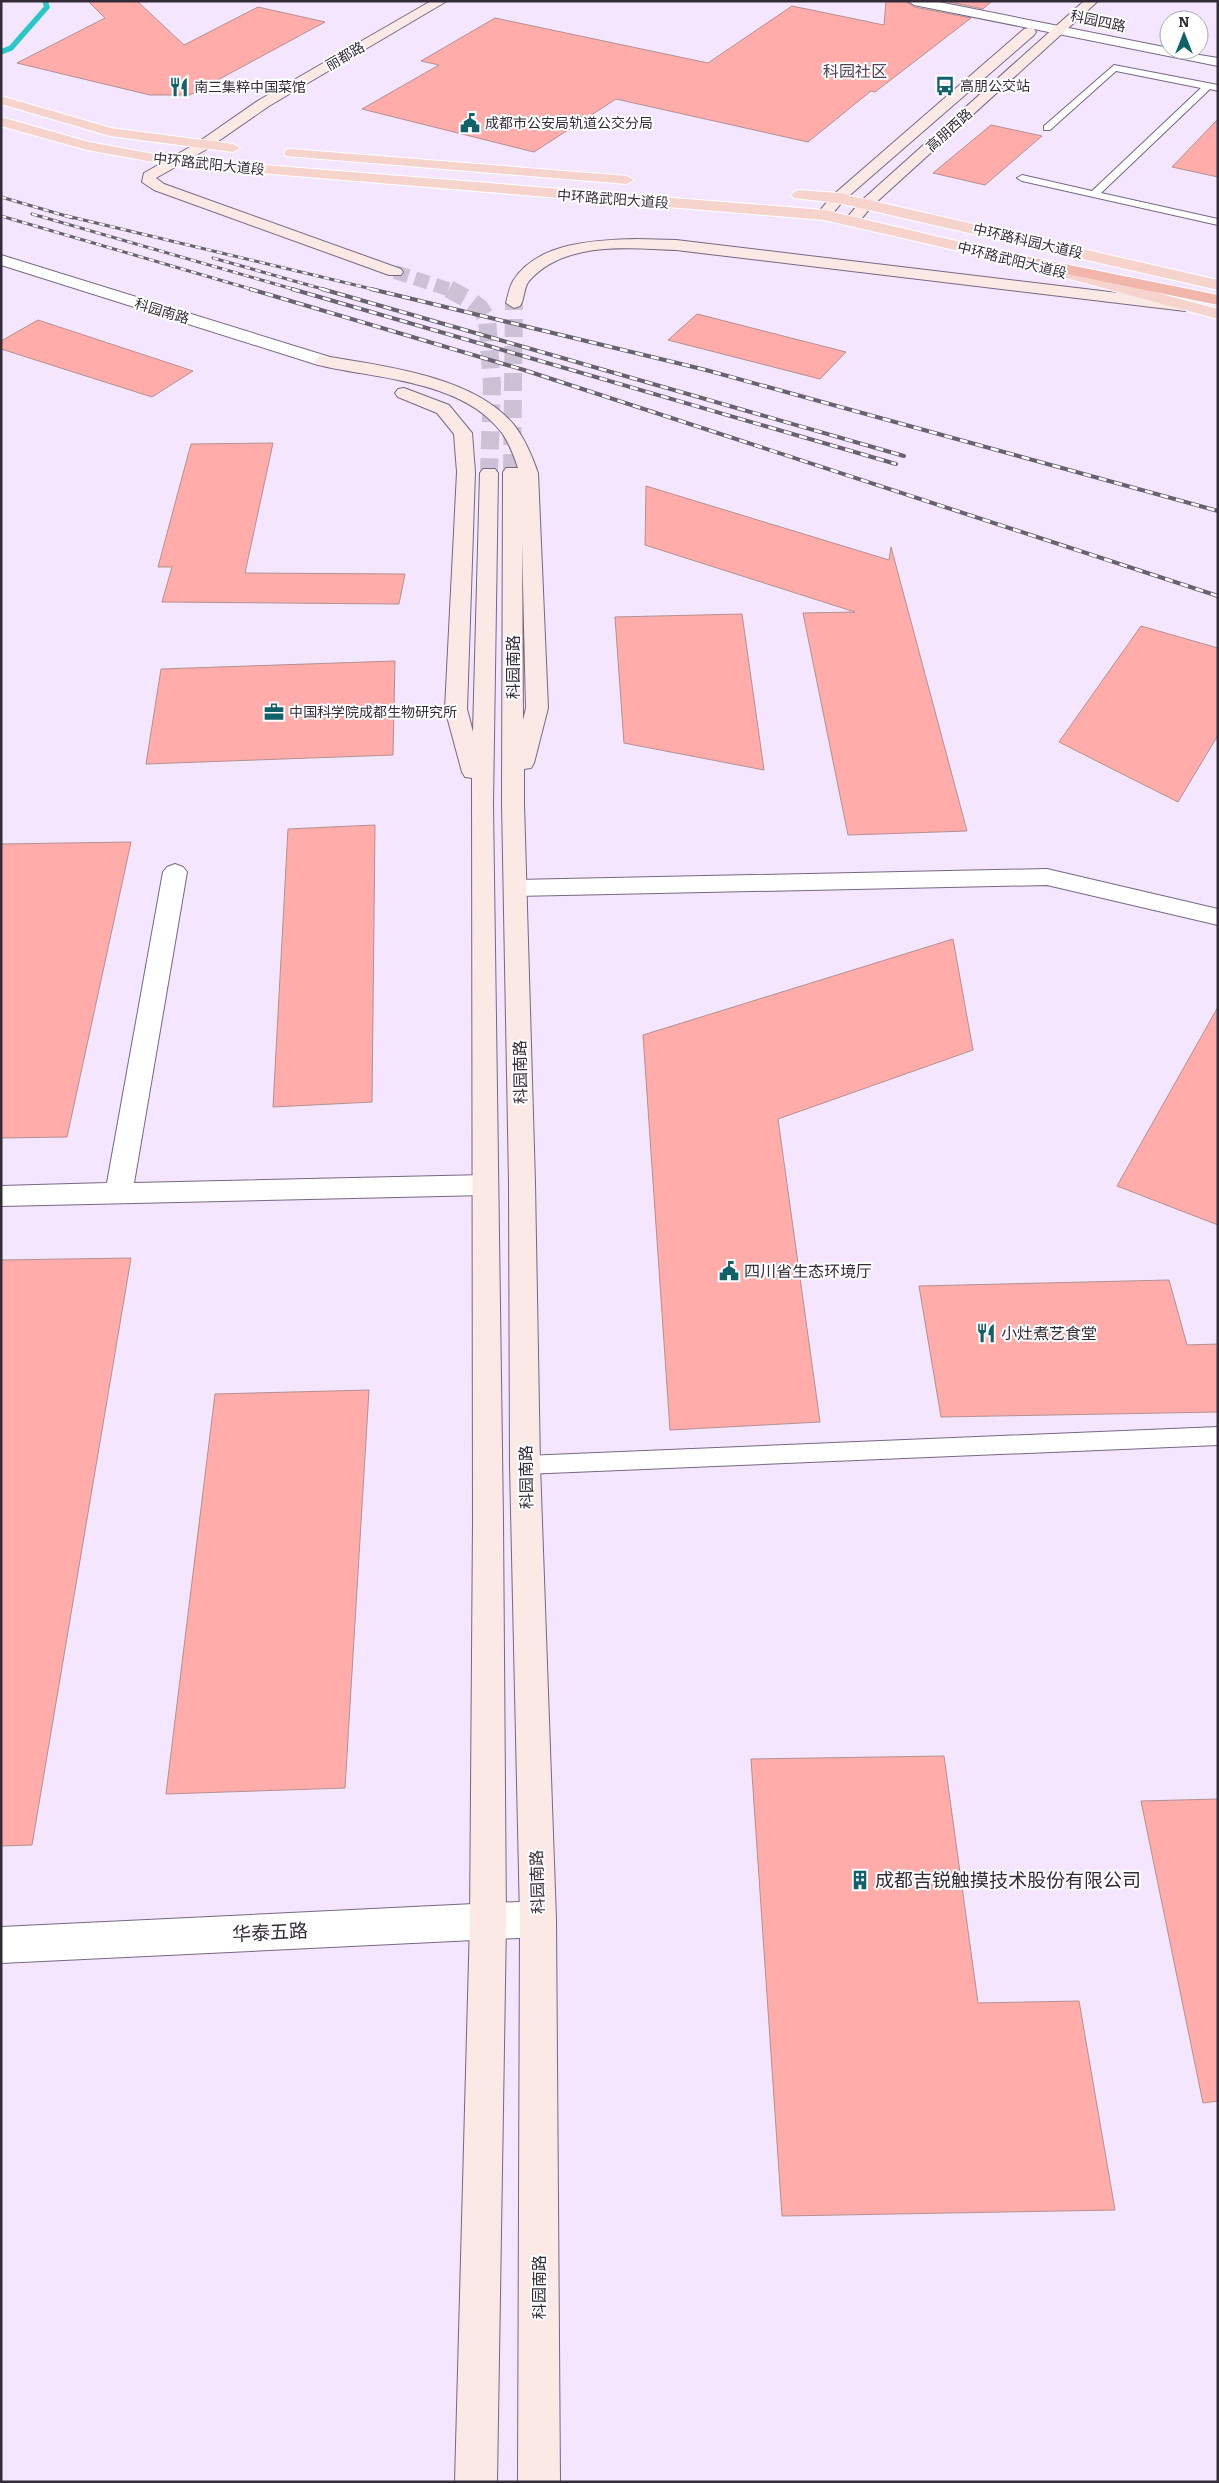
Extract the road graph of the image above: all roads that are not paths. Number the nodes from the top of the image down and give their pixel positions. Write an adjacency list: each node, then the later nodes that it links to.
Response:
1 (441, 1): 12 (street, 丽都路)
2 (914, 1): 5 (street, 科园四路)
3 (1092, 1): 6 (street, 高朋西路)
4 (1051, 13): 5 (street, 高朋西路)
5 (1037, 25): 6 (street, 科园四路); 20 (street, 高朋西路)
6 (1059, 30): 7 (street, 科园四路); 21 (street, 高朋西路)
7 (1218, 62)
8 (1213, 87): 11 (lane); 19 (lane)
9 (1, 100): 12 (main road, 中环路武阳大道段)
10 (1, 120): 15 (main road, 中环路武阳大道段)
11 (1047, 128)
12 (202, 146): 13 (main road, 中环路武阳大道段); 15 (street, 丽都路)
13 (251, 150)
14 (280, 152): 17 (main road, 中环路武阳大道段)
15 (174, 162): 22 (main road, 中环路武阳大道段); 27 (street, 丽都路)
16 (1022, 178): 19 (lane)
17 (643, 182)
18 (780, 193): 20 (main road)
19 (1094, 194): 24 (lane)
20 (838, 198): 21 (main road, 中环路科园大道段); 22 (street, 高朋西路)
21 (866, 204): 23 (street, 高朋西路); 28 (main road, 中环路科园大道段)
22 (824, 215): 23 (main road, 中环路武阳大道段)
23 (852, 220): 25 (main road, 中环路武阳大道段)
24 (1218, 222)
25 (1010, 258): 29 (highway); 31 (main road, 中环路武阳大道段)
26 (1, 260): 33 (street, 科园南路)
27 (395, 272)
28 (1218, 285)
29 (1218, 300)
30 (514, 303): 31 (street)
31 (1185, 306): 32 (main road, 中环路武阳大道段)
32 (1218, 314)
33 (324, 361): 34 (street); 34 (street)
34 (499, 472): 36 (street, 科园南路); 38 (street, 科园南路)
35 (175, 872): 39 (street)
36 (516, 888): 37 (street); 42 (street, 科园南路)
37 (1218, 917)
38 (485, 1185): 39 (street); 44 (street, 科园南路)
39 (119, 1193): 40 (street)
40 (1, 1196)
41 (1218, 1436): 42 (lane)
42 (525, 1465): 43 (street, 科园南路)
43 (538, 1919): 44 (street, 华泰五路); 47 (street, 科园南路)
44 (488, 1922): 45 (street, 华泰五路); 46 (street, 科园南路)
45 (1, 1945)
46 (476, 2482)
47 (539, 2482)

